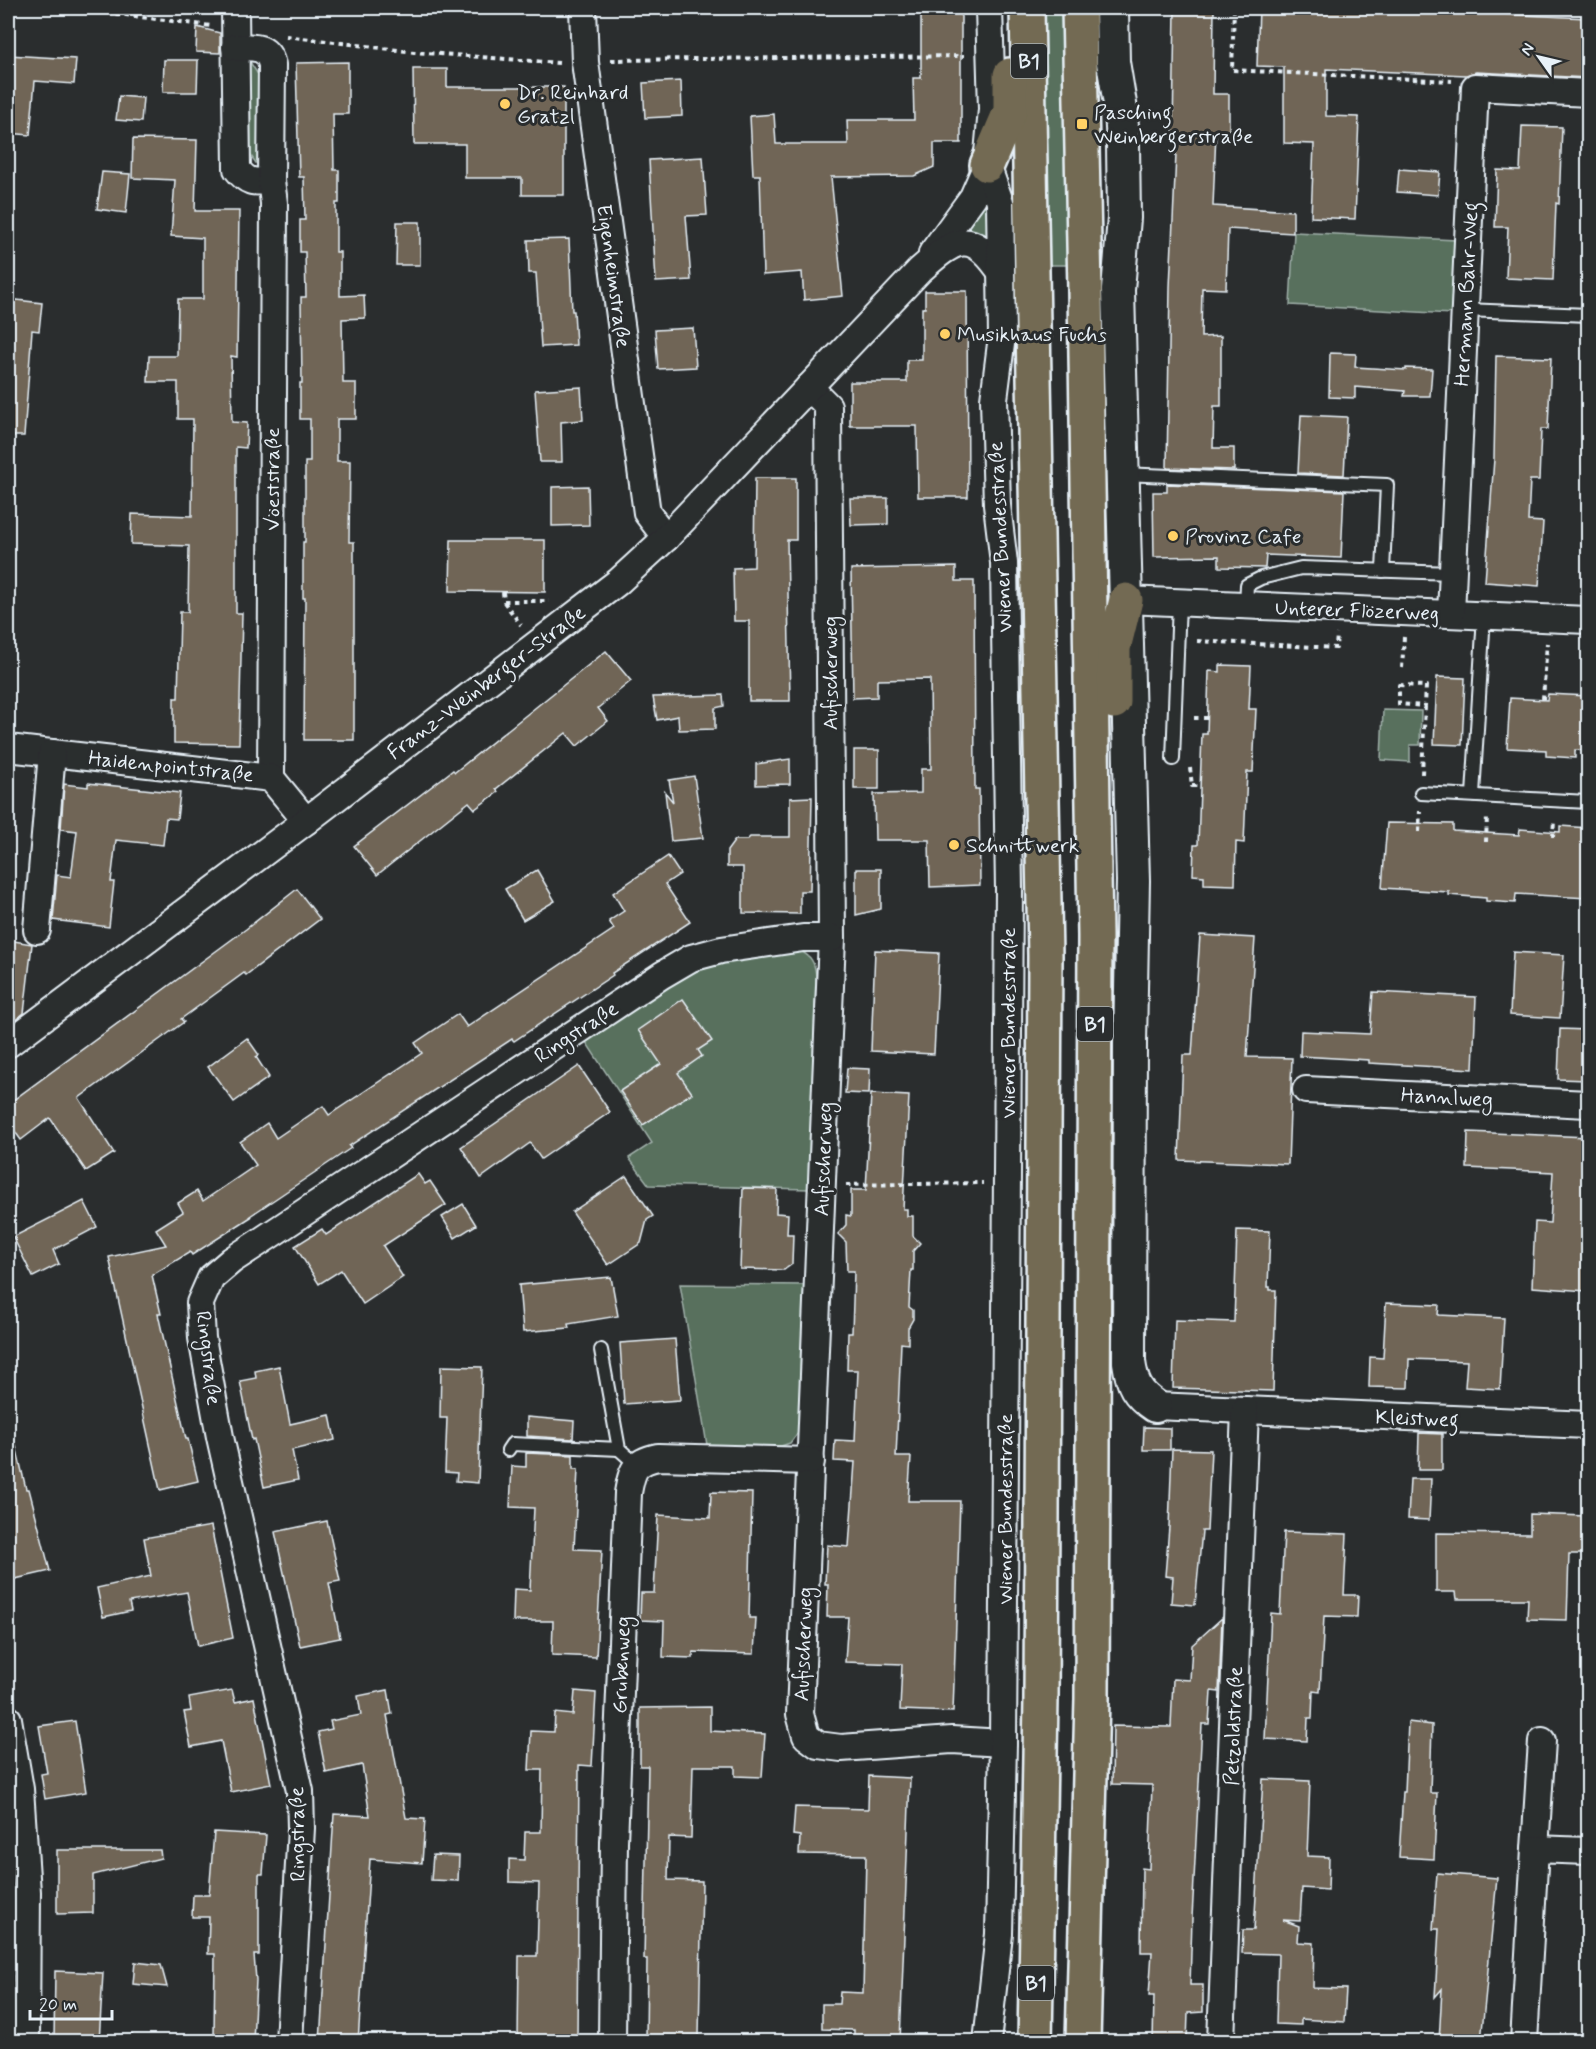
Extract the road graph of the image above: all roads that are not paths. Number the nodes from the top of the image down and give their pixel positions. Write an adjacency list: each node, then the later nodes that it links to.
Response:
1 (583, 8): 17 (street, Eigenheimstraße)
2 (989, 8): 9 (street, Wiener Bundesstraße)
3 (1009, 8): 9 (main road)
4 (1028, 8): 34 (main road, Wiener Bundesstraße / B1)
5 (1079, 8): 36 (main road, B1)
6 (1112, 8): 16 (street)
7 (235, 28): 10 (street, Vöeststraße); 10 (street)
8 (1588, 93): 13 (street, Hermann Bahr-Weg)
9 (987, 165): 11 (street, Franz-Weinberger-Straße); 12 (street, Wiener Bundesstraße)
10 (271, 181): 29 (street, Vöeststraße)
11 (920, 270): 12 (street, Franz-Weinberger-Straße); 15 (street, Franz-Weinberger-Straße)
12 (1001, 272): 34 (street, Wiener Bundesstraße)
13 (1465, 310): 14 (lane); 19 (street, Hermann Bahr-Weg)
14 (1588, 315)
15 (809, 387): 17 (street, Franz-Weinberger-Straße); 37 (street, Aufischerweg)
16 (1122, 474): 18 (lane); 20 (street)
17 (666, 538): 33 (street, Franz-Weinberger-Straße)
18 (1383, 571): 19 (lane); 22 (lane)
19 (1453, 573): 23 (street, Hermann Bahr-Weg)
20 (1126, 600): 21 (street, Unterer Flözerweg); 36 (main road); 42 (street)
21 (1179, 603): 22 (street, Unterer Flözerweg); 28 (lane)
22 (1246, 605): 23 (street, Unterer Flözerweg)
23 (1451, 614): 24 (street, Unterer Flözerweg)
24 (1484, 615): 25 (street, Unterer Flözerweg); 31 (lane)
25 (1588, 620)
26 (8, 748): 27 (street, Haidenpointstraße)
27 (52, 753): 29 (street, Haidenpointstraße); 35 (street)
28 (1173, 759)
29 (271, 778): 33 (street, Haidenpointstraße)
30 (1421, 793): 31 (lane)
31 (1473, 795): 32 (lane)
32 (1588, 802)
33 (306, 821): 38 (street, Franz-Weinberger-Straße)
34 (1027, 915): 50 (street, Wiener Bundesstraße); 53 (main road, Wiener Bundesstraße / B1)
35 (37, 930)
36 (1095, 936): 60 (main road, B1)
37 (832, 938): 47 (street, Aufischerweg); 55 (street, Ringstraße)
38 (8, 1044)
39 (1306, 1090): 40 (street, Hannlweg)
40 (1588, 1104)
41 (600, 1350): 46 (lane)
42 (1155, 1406): 43 (street)
43 (1245, 1410): 44 (street, Kleistweg); 61 (street, Petzoldstraße)
44 (1588, 1425)
45 (507, 1450): 46 (lane)
46 (628, 1457): 47 (street); 56 (street, Grubenweg)
47 (811, 1461): 50 (street, Aufischerweg)
48 (8, 1719): 54 (street)
49 (1542, 1741): 51 (street)
50 (1004, 1743): 57 (street, Wiener Bundesstraße)
51 (1535, 1849): 52 (street); 62 (street)
52 (1588, 1851)
53 (1036, 1924): 58 (main road); 59 (main road, Wiener Bundesstraße / B1)
54 (26, 2042)
55 (290, 2042)
56 (612, 2042)
57 (987, 2042)
58 (1018, 2042)
59 (1035, 2042)
60 (1083, 2042)
61 (1221, 2042)
62 (1524, 2042)

